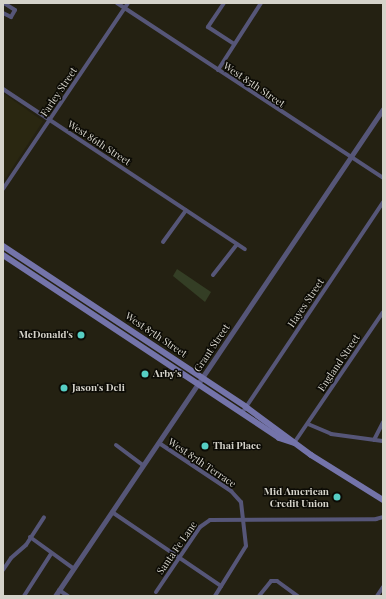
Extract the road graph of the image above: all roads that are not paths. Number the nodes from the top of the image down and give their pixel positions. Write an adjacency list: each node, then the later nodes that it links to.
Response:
1 (4, 3): 7 (street)
2 (117, 3): 6 (street, West 85th Street)
3 (128, 3): 6 (street, Farley Street)
4 (224, 3): 8 (street)
5 (261, 3): 8 (street)
6 (124, 8): 9 (street, West 85th Street); 12 (street, Farley Street)
7 (3, 13)
8 (234, 44): 9 (street)
9 (218, 70): 13 (street, West 85th Street)
10 (3, 89): 12 (street, West 86th Street)
11 (383, 109): 13 (street, Grant Street)
12 (50, 120): 15 (street, Farley Street); 17 (street, West 86th Street)
13 (351, 157): 14 (street, West 85th Street); 25 (street, Grant Street)
14 (383, 178)
15 (3, 189)
16 (383, 202): 27 (street, Hayes Street)
17 (186, 210): 18 (street); 19 (street, West 86th Street)
18 (163, 242)
19 (237, 244): 21 (street, West 86th Street); 23 (street)
20 (3, 246): 25 (main road, West 87th Street)
21 (245, 249)
22 (3, 255): 26 (main road, West 87th Street)
23 (213, 275)
24 (383, 312): 30 (street, England Street)
25 (202, 378): 26 (street, Grant Street); 27 (main road, West 87th Street)
26 (198, 384): 28 (main road, West 87th Street); 33 (street, Grant Street)
27 (246, 407): 28 (street, Hayes Street); 34 (main road, West 87th Street)
28 (242, 413): 34 (main road, West 87th Street)
29 (383, 422): 31 (street)
30 (308, 424): 31 (street); 34 (street, England Street)
31 (374, 440): 32 (street)
32 (383, 441)
33 (159, 443): 36 (street, Grant Street); 41 (street, West 87th Terrace)
34 (294, 443): 37 (main road, West 87th Street)
35 (116, 446): 36 (street)
36 (144, 465): 38 (street, Grant Street)
37 (383, 500)
38 (112, 512): 44 (street); 45 (street, Grant Street)
39 (44, 517): 42 (street)
40 (383, 517): 41 (street, Santa Fe Lane)
41 (243, 519): 44 (street, Santa Fe Lane); 47 (street)
42 (30, 537): 43 (street); 46 (street)
43 (51, 554): 45 (street); 51 (street)
44 (179, 557): 47 (street); 50 (street, Santa Fe Lane)
45 (74, 569): 49 (street, Grant Street)
46 (3, 570)
47 (221, 586): 54 (street)
48 (383, 587): 57 (street)
49 (59, 590): 52 (street, Grant Street); 53 (street)
50 (156, 592)
51 (24, 596)
52 (55, 596)
53 (68, 596)
54 (215, 596)
55 (259, 596): 56 (street)
56 (298, 596)
57 (377, 596)

